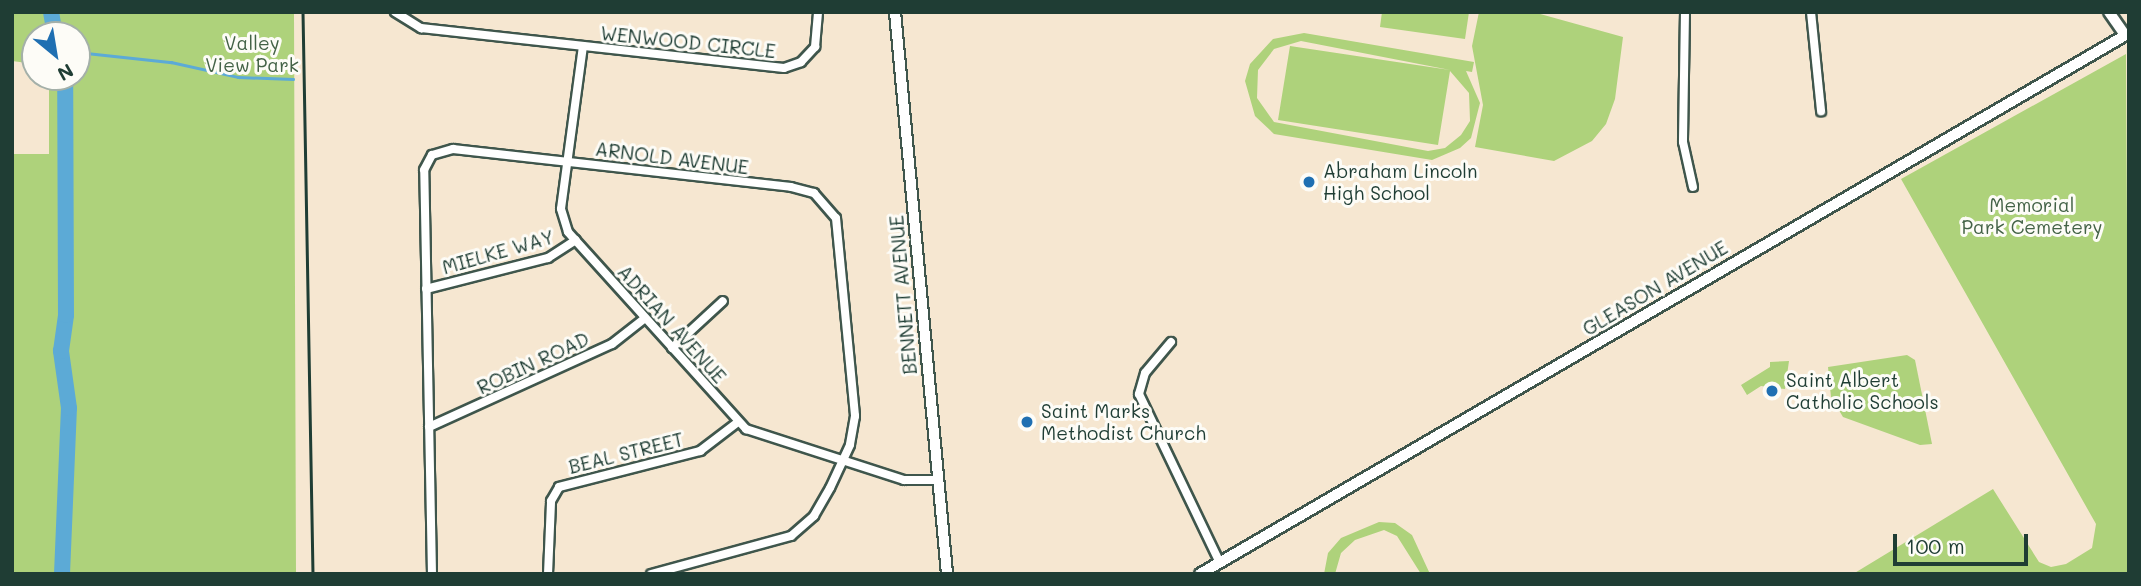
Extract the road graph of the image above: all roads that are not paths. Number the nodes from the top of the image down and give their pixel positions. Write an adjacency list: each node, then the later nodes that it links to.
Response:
1 (395, 12): 8 (street, WENWOOD CIRCLE)
2 (818, 12): 8 (street, WENWOOD CIRCLE)
3 (895, 12): 21 (main road, BENNETT AVENUE)
4 (1685, 12): 11 (street)
5 (1811, 12): 9 (street)
6 (2109, 12): 7 (street)
7 (2127, 34): 22 (street, GLEASON AVENUE)
8 (583, 46): 10 (street, ADRIAN AVENUE)
9 (1821, 111)
10 (566, 161): 12 (street, ADRIAN AVENUE); 13 (street, ARNOLD AVENUE); 20 (street, ARNOLD AVENUE)
11 (1693, 187)
12 (576, 240): 13 (street, MIELKE WAY); 15 (street, ADRIAN AVENUE)
13 (426, 289): 19 (street, ARNOLD AVENUE)
14 (723, 300): 17 (street)
15 (645, 318): 17 (street, ADRIAN AVENUE); 19 (street, ROBIN ROAD)
16 (1171, 342): 22 (street)
17 (672, 348): 18 (street, ADRIAN AVENUE)
18 (738, 422): 20 (street, ADRIAN AVENUE); 24 (street, BEAL STREET)
19 (429, 428): 23 (street, ARNOLD AVENUE)
20 (843, 462): 21 (street, ADRIAN AVENUE); 25 (street, ARNOLD AVENUE)
21 (937, 480): 26 (main road, BENNETT AVENUE)
22 (1220, 563): 27 (street, GLEASON AVENUE)
23 (432, 574)
24 (548, 574)
25 (651, 574)
26 (947, 574)
27 (1200, 574)

